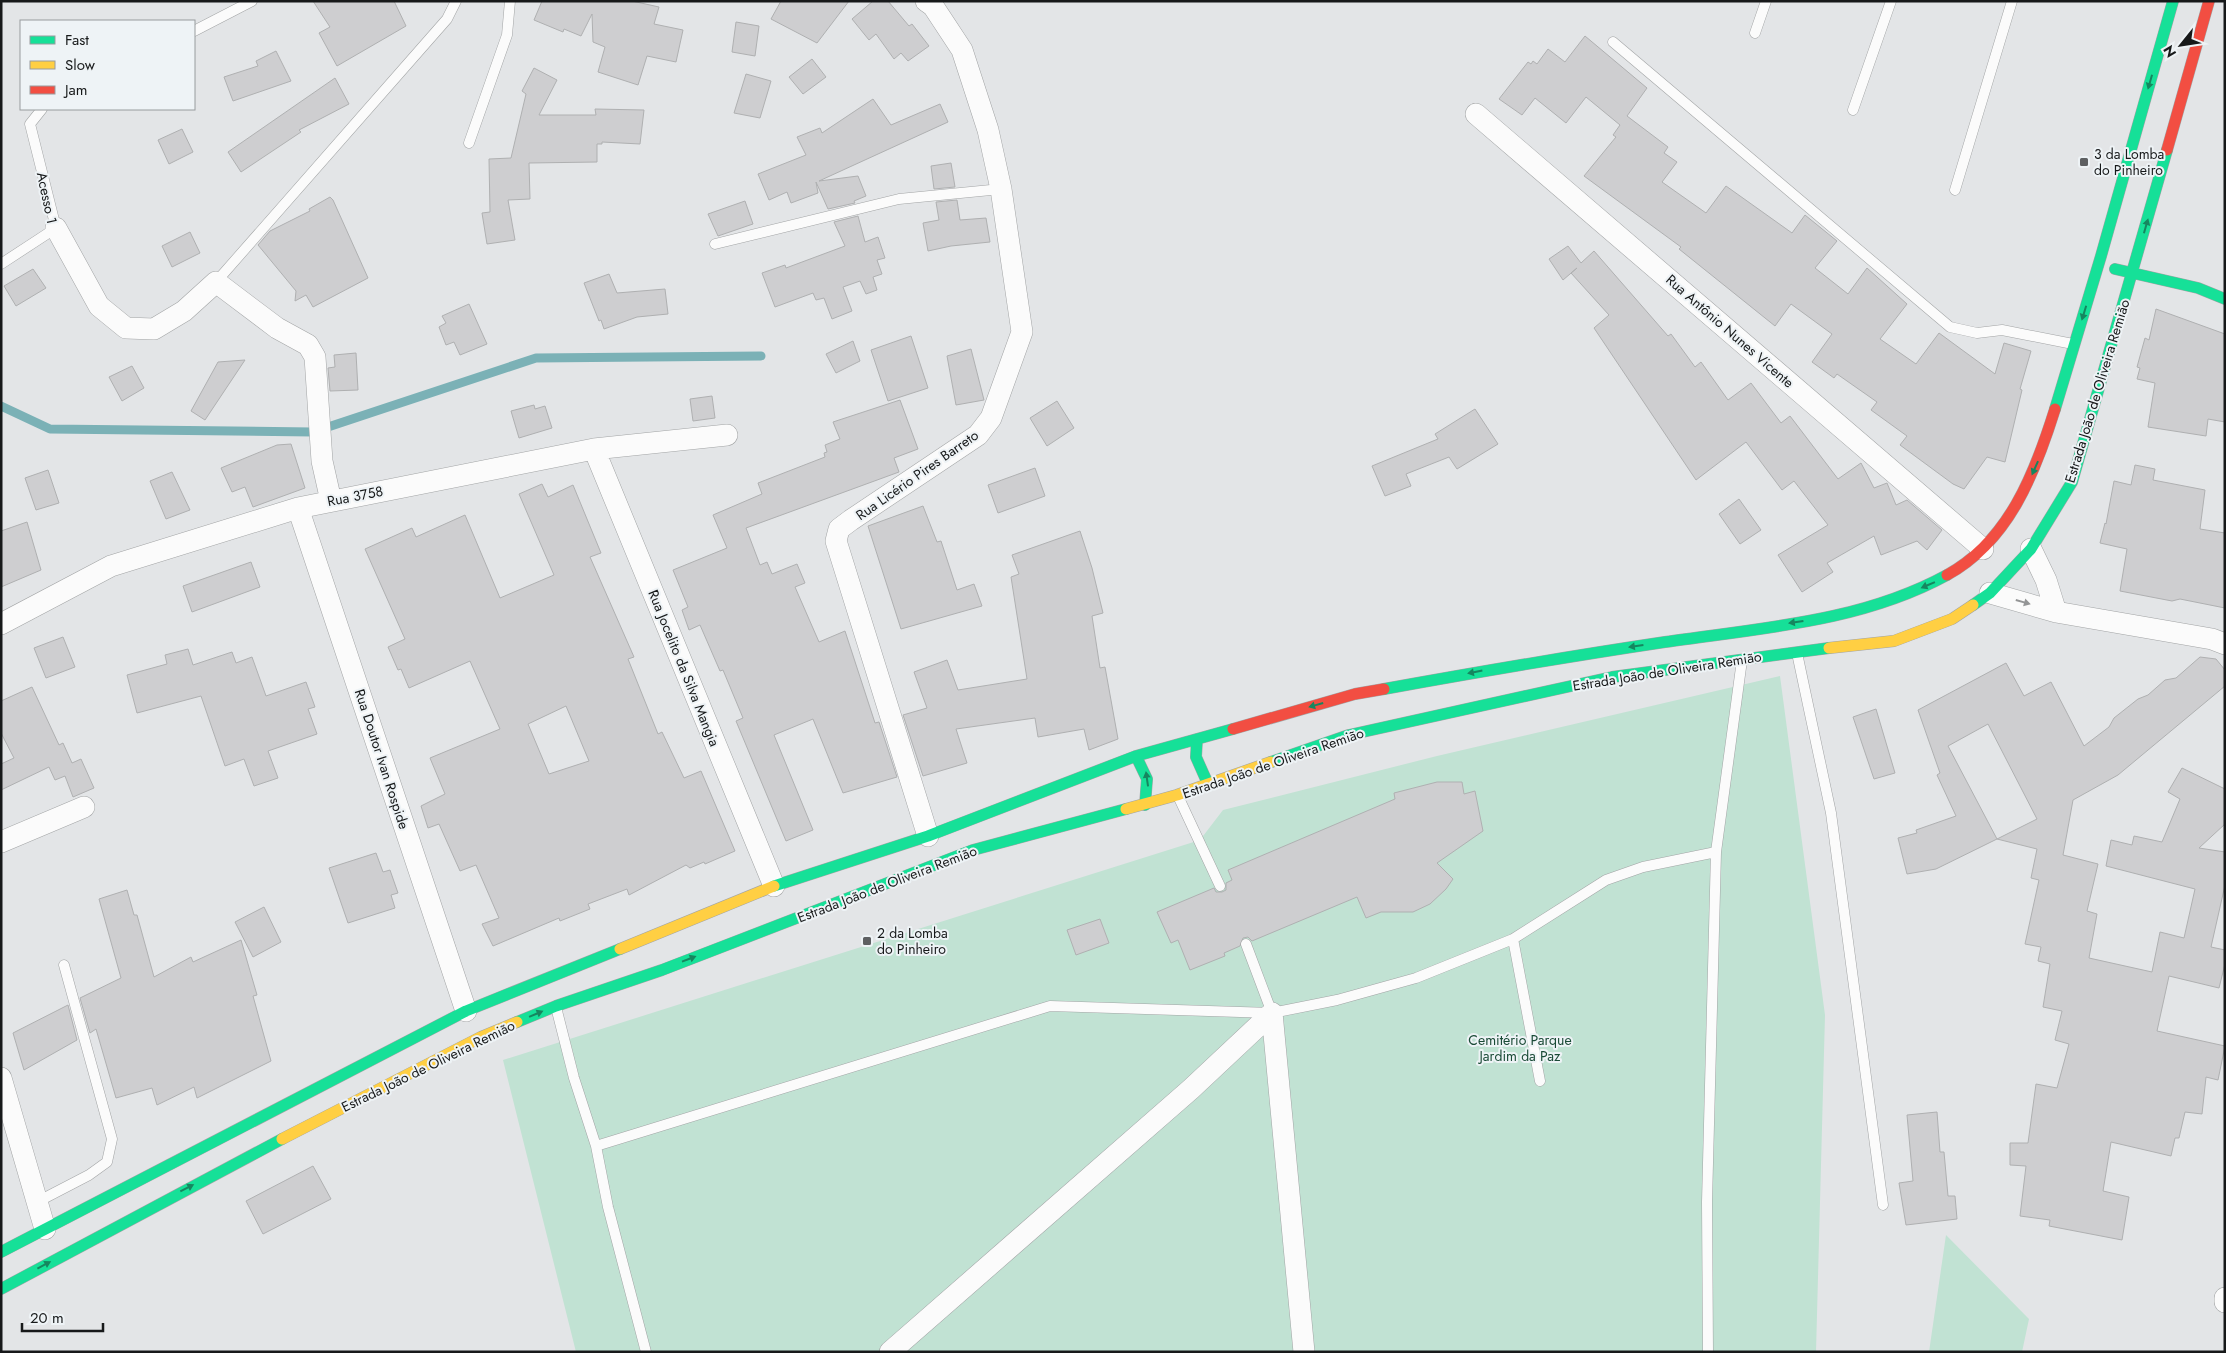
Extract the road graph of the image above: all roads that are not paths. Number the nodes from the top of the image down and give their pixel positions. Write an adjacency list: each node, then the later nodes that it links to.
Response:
1 (252, 1): 10 (lane)
2 (456, 1): 24 (lane)
3 (510, 1): 16 (lane)
4 (926, 1): 17 (street, Rua Licério Pires Barreto)
5 (1766, 1): 11 (lane)
6 (1891, 1): 14 (lane)
7 (2012, 1): 18 (lane)
8 (2173, 1): 22 (main road, Estrada João de Oliveira Remião, one-way to 22)
9 (2209, 1): 23 (main road, Estrada João de Oliveira Remião, one-way to 9)
10 (195, 30)
11 (1755, 33)
12 (1613, 42): 26 (lane)
13 (41, 110): 19 (lane, Acesso 1)
14 (1853, 110)
15 (1476, 114): 31 (street, Rua Antônio Nunes Vicente)
16 (469, 143)
17 (1001, 189): 20 (lane); 45 (street, Rua Licério Pires Barreto)
18 (1955, 190)
19 (56, 228): 21 (lane, Acesso 1); 24 (street)
20 (714, 244)
21 (1, 264)
22 (2098, 266): 23 (main road); 26 (main road, Estrada João de Oliveira Remião, one-way to 26)
23 (2133, 273): 25 (main road); 32 (main road, Estrada João de Oliveira Remião)
24 (216, 282): 29 (street)
25 (2225, 299)
26 (2074, 344): 31 (main road, Estrada João de Oliveira Remião, one-way to 31)
27 (727, 435): 28 (street, Rua 3758)
28 (594, 449): 29 (street, Rua 3758); 48 (street, Rua Jocelito da Silva Mangia)
29 (331, 501): 30 (street, Rua 3758)
30 (298, 508): 35 (street, Rua 3758); 54 (street, Rua Doutor Ivan Rospide)
31 (1983, 548): 39 (main road, Estrada João de Oliveira Remião, one-way to 39)
32 (2031, 549): 33 (main road, Estrada João de Oliveira Remião); 34 (street)
33 (1990, 593): 34 (street, one-way to 34); 37 (main road, Estrada João de Oliveira Remião)
34 (2056, 612): 36 (street)
35 (1, 624)
36 (2225, 644)
37 (1797, 651): 38 (main road, Estrada João de Oliveira Remião); 60 (lane)
38 (1742, 659): 41 (main road, Estrada João de Oliveira Remião); 47 (lane)
39 (1197, 739): 40 (main road, Estrada João de Oliveira Remião); 41 (main road)
40 (1136, 756): 43 (main road, one-way to 40); 45 (main road, Estrada João de Oliveira Remião)
41 (1208, 784): 42 (main road, Estrada João de Oliveira Remião)
42 (1177, 796): 43 (main road, Estrada João de Oliveira Remião); 49 (lane)
43 (1145, 805): 53 (main road, Estrada João de Oliveira Remião, one-way to 43)
44 (84, 807): 46 (street)
45 (928, 836): 48 (main road, Estrada João de Oliveira Remião)
46 (1, 842)
47 (1716, 852): 50 (lane); 69 (lane)
48 (774, 886): 54 (main road, Estrada João de Oliveira Remião)
49 (1220, 886)
50 (1512, 939): 55 (lane); 57 (lane)
51 (1246, 944): 55 (lane)
52 (64, 965): 59 (lane)
53 (556, 1006): 58 (lane); 63 (main road, Estrada João de Oliveira Remião, one-way to 53)
54 (466, 1011): 61 (main road, Estrada João de Oliveira Remião)
55 (1272, 1013): 58 (lane); 67 (street); 68 (street)
56 (1, 1078): 59 (street)
57 (1540, 1081)
58 (596, 1146): 66 (lane)
59 (37, 1202): 61 (street)
60 (1883, 1204)
61 (45, 1229): 62 (main road, Estrada João de Oliveira Remião)
62 (1, 1252)
63 (1, 1288)
64 (2225, 1298): 65 (street)
65 (2225, 1302)
66 (646, 1352)
67 (890, 1352)
68 (1304, 1352)
69 (1708, 1352)

